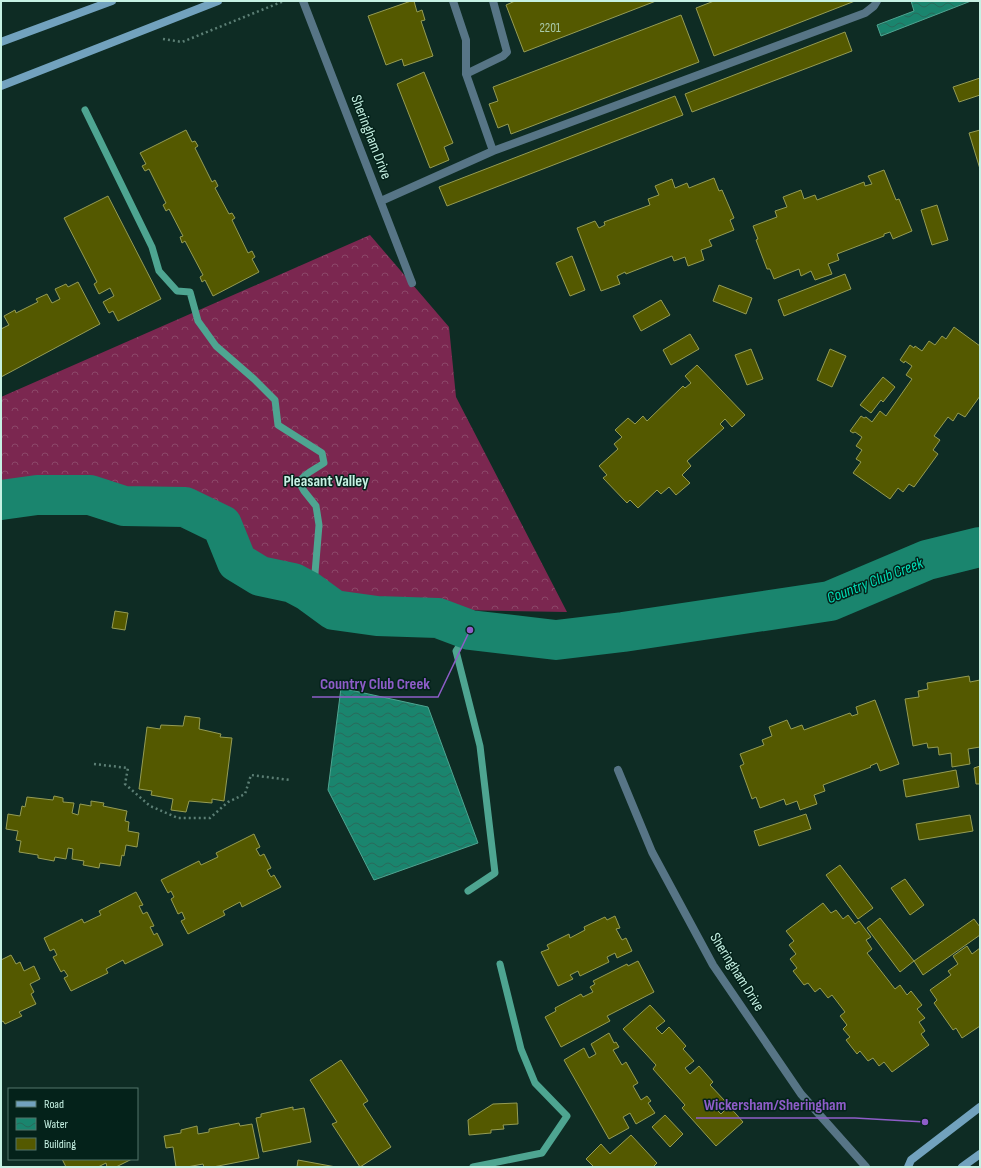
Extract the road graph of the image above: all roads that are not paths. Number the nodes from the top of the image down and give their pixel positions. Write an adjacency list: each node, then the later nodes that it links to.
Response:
1 (112, 1): 7 (main road)
2 (218, 1): 9 (main road)
3 (303, 1): 11 (street, Sheringham Drive)
4 (454, 1): 8 (street)
5 (492, 1): 8 (street)
6 (877, 1): 10 (street)
7 (1, 42)
8 (466, 74): 10 (street)
9 (1, 86)
10 (493, 152): 11 (street)
11 (381, 201): 12 (street, Sheringham Drive)
12 (412, 283)
13 (618, 770): 16 (street, Sheringham Drive)
14 (980, 1107): 17 (main road)
15 (980, 1154): 18 (main road)
16 (866, 1167)
17 (908, 1167)
18 (962, 1167)

